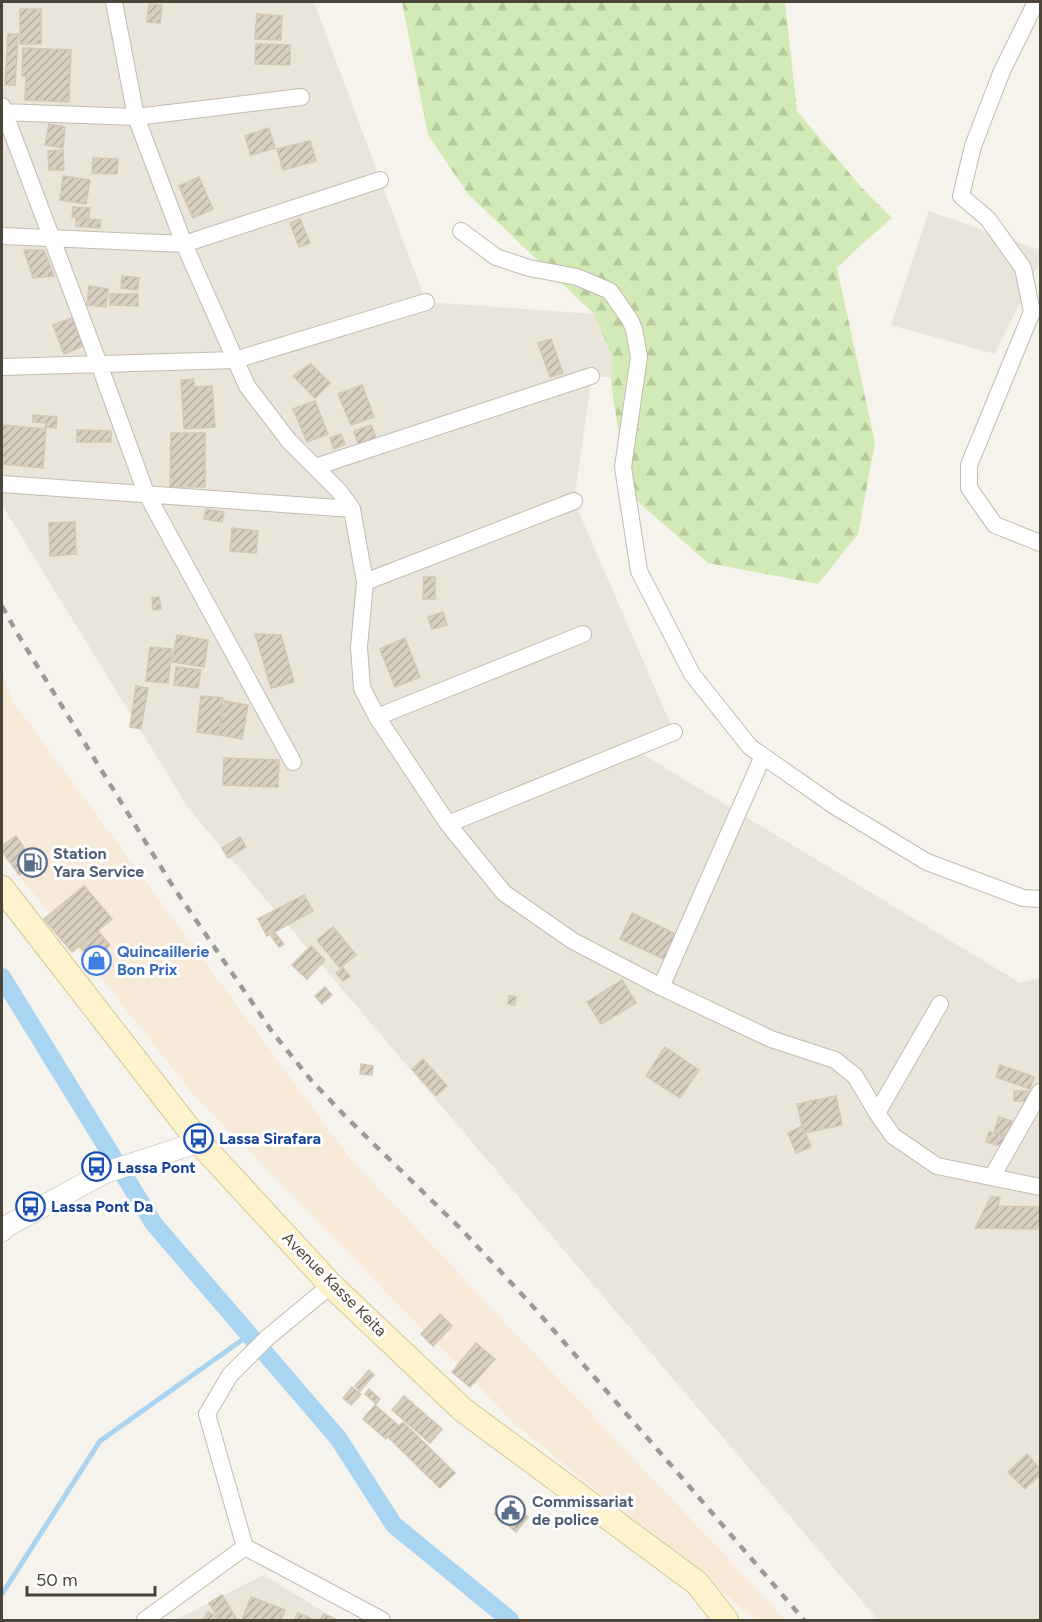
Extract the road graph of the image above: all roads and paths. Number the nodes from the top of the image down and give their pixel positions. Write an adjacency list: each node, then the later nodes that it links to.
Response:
1 (114, 2): 5 (street)
2 (1036, 2): 21 (street)
3 (301, 97): 5 (street)
4 (2, 110): 5 (street); 9 (street)
5 (136, 117): 10 (street)
6 (380, 180): 10 (street)
7 (461, 231): 26 (street)
8 (2, 236): 9 (street)
9 (51, 238): 10 (street); 13 (street)
10 (184, 244): 12 (street)
11 (426, 302): 12 (street)
12 (235, 360): 13 (street); 16 (street)
13 (99, 364): 14 (street); 18 (street)
14 (2, 367)
15 (591, 376): 16 (street)
16 (315, 467): 20 (street)
17 (2, 484): 18 (street)
18 (146, 494): 20 (street); 27 (street)
19 (574, 501): 22 (street)
20 (352, 509): 22 (street)
21 (1041, 543)
22 (365, 582): 24 (street)
23 (583, 634): 24 (street)
24 (377, 717): 28 (street)
25 (674, 732): 28 (street)
26 (763, 756): 30 (street); 31 (street)
27 (293, 762)
28 (448, 824): 31 (street)
29 (2, 888): 35 (main road, Avenue Kasse Keita)
30 (1041, 899)
31 (661, 987): 34 (street)
32 (940, 1004): 34 (street)
33 (1041, 1092): 36 (street)
34 (877, 1113): 36 (street)
35 (199, 1142): 38 (street); 39 (main road, Avenue Kasse Keita)
36 (992, 1177): 37 (street)
37 (1041, 1187)
38 (2, 1231)
39 (332, 1285): 40 (street); 43 (main road, Avenue Kasse Keita)
40 (245, 1547): 41 (street); 42 (street)
41 (145, 1620)
42 (382, 1620)
43 (726, 1620)

